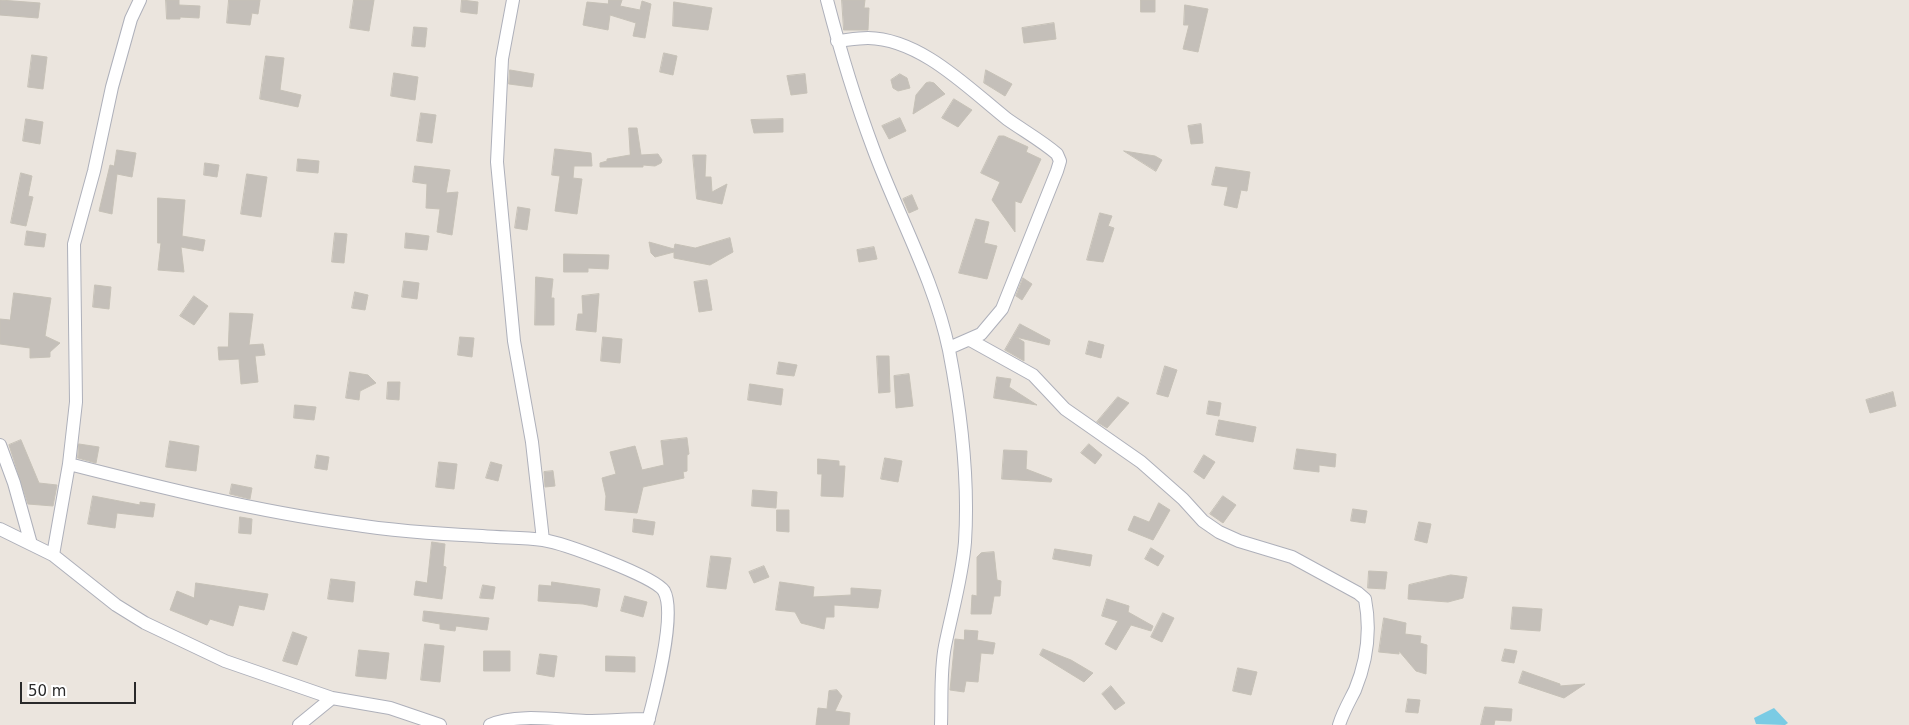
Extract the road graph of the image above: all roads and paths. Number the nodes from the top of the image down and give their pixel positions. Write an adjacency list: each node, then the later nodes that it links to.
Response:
1 (140, 0): 8 (street)
2 (513, 0): 10 (street)
3 (827, 0): 4 (street)
4 (837, 41): 5 (street); 6 (street)
5 (970, 340): 6 (street); 19 (street)
6 (949, 348): 18 (street)
7 (0, 445): 11 (street)
8 (69, 464): 10 (street); 12 (street)
9 (0, 529): 11 (street)
10 (543, 540): 14 (street)
11 (31, 544): 12 (street)
12 (53, 555): 13 (street)
13 (332, 698): 15 (street); 16 (street)
14 (648, 722): 17 (street)
15 (300, 725)
16 (440, 725)
17 (490, 725)
18 (941, 725)
19 (1339, 725)

